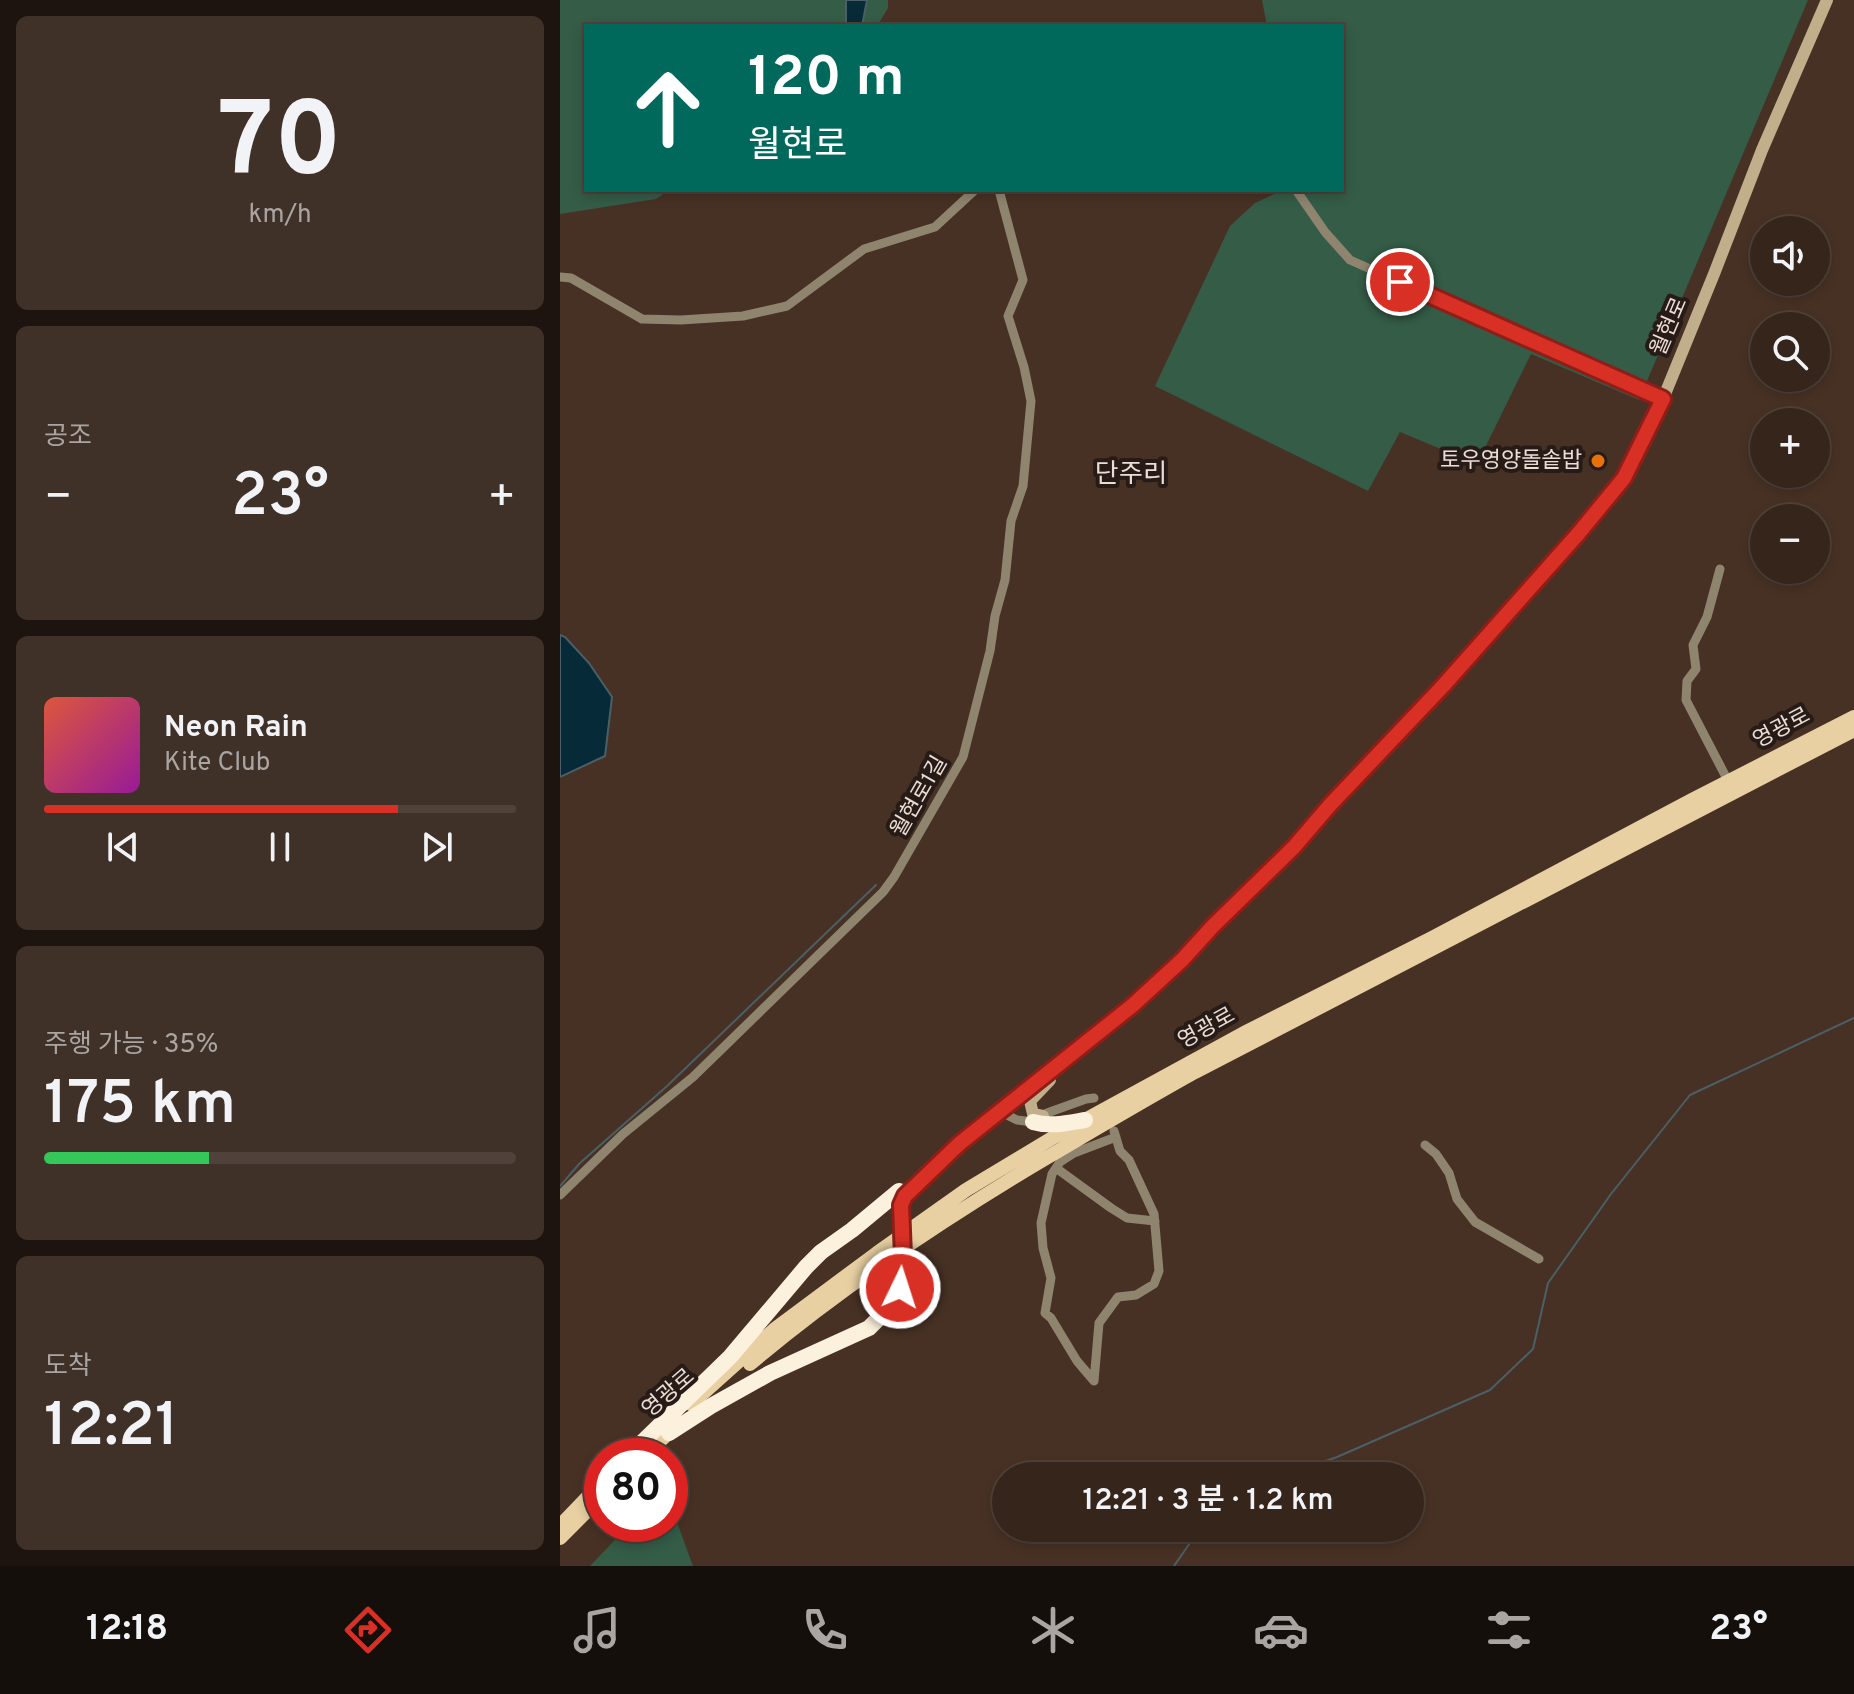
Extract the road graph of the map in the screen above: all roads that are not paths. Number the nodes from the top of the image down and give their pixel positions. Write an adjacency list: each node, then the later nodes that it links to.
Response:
1 (1827, 0): 6 (street, 월현로)
2 (973, 192): 5 (street)
3 (1000, 192): 19 (street, 월현로1길)
4 (1297, 192): 6 (street)
5 (560, 277)
6 (1663, 399): 11 (street, 월현로)
7 (1720, 569): 10 (street)
8 (1854, 717): 15 (main road, 영광로)
9 (1854, 730): 23 (main road, 영광로)
10 (1725, 775)
11 (1085, 1044): 13 (street, 월현로); 14 (street)
12 (1094, 1098): 14 (street)
13 (999, 1111): 14 (street); 17 (street, 월현로)
14 (1038, 1119): 15 (highway)
15 (1085, 1120): 25 (main road, 영광로)
16 (1425, 1145): 22 (street)
17 (943, 1158): 20 (highway)
18 (1056, 1168): 21 (street); 21 (street); 21 (street)
19 (560, 1195)
20 (900, 1198): 23 (highway, bridge); 24 (highway)
21 (1155, 1221)
22 (1539, 1259)
23 (669, 1433): 26 (main road, 영광로)
24 (648, 1438)
25 (651, 1438)
26 (664, 1438)
27 (584, 1501): 29 (main road)
28 (584, 1514): 30 (main road)
29 (560, 1526)
30 (560, 1538)

